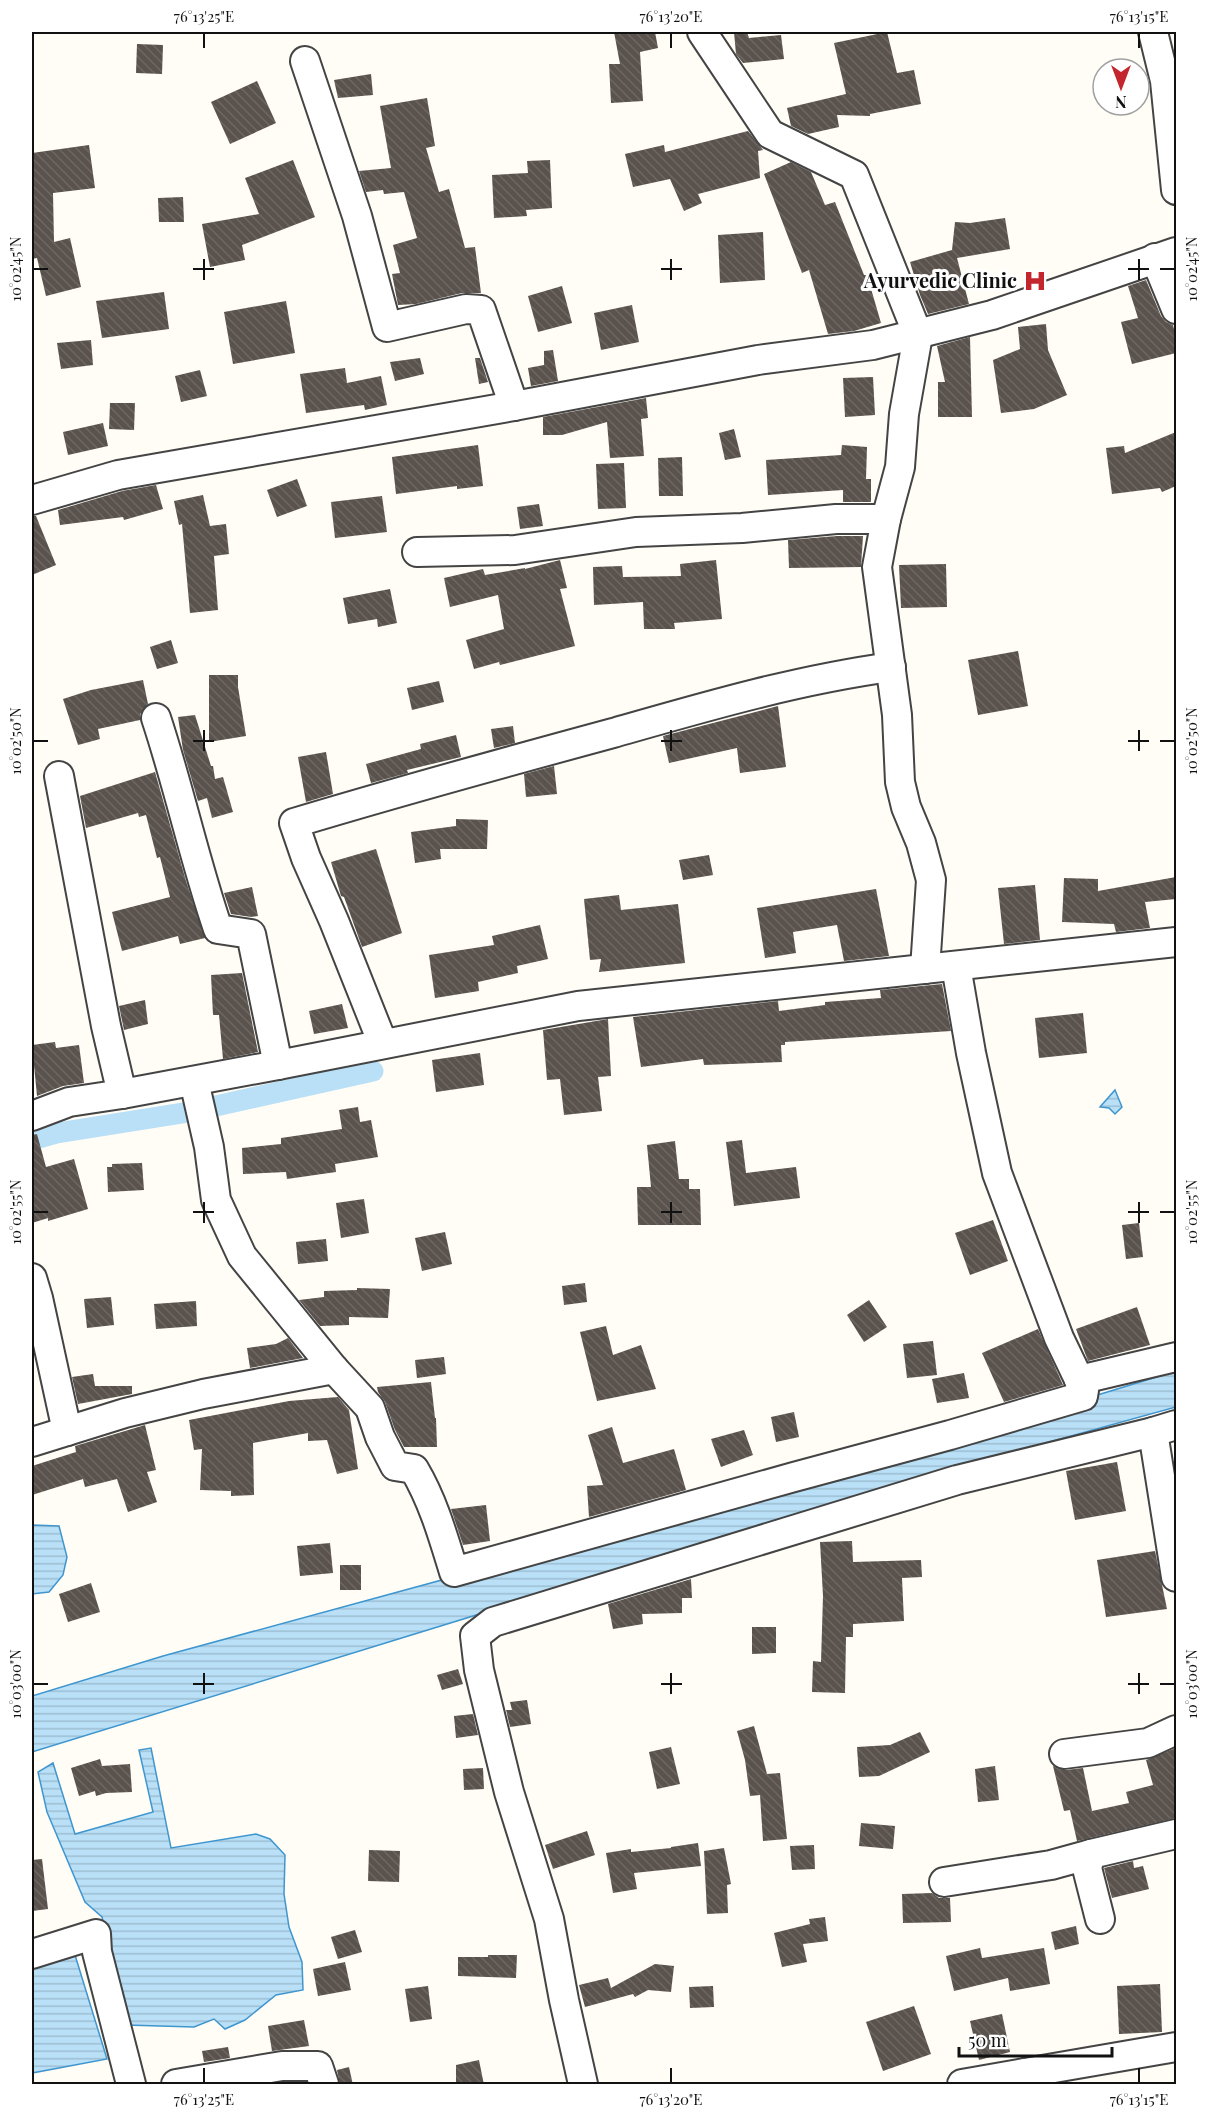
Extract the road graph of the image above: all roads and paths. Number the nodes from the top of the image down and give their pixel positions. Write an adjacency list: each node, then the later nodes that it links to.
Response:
1 (702, 32): 7 (street)
2 (1153, 32): 4 (street)
3 (305, 61): 8 (street)
4 (1176, 190)
5 (1166, 255): 6 (street); 7 (street)
6 (1176, 309)
7 (918, 335): 8 (street); 10 (street)
8 (514, 406): 9 (street)
9 (32, 500)
10 (886, 519): 11 (street); 12 (street)
11 (417, 552)
12 (891, 667): 17 (street); 18 (street)
13 (156, 718): 19 (street)
14 (59, 776): 20 (street)
15 (1176, 942): 16 (street)
16 (956, 966): 17 (street); 26 (street)
17 (925, 969): 18 (street)
18 (383, 1044): 19 (street)
19 (278, 1065): 21 (street)
20 (122, 1094): 21 (street); 22 (street)
21 (199, 1101): 25 (street)
22 (32, 1116)
23 (32, 1278): 28 (street)
24 (1176, 1357): 26 (street)
25 (334, 1369): 26 (street); 28 (street)
26 (1079, 1380)
27 (1165, 1428): 30 (street); 43 (street)
28 (67, 1431): 29 (street)
29 (32, 1442)
30 (1176, 1577)
31 (1176, 1730): 32 (street)
32 (1064, 1754)
33 (1176, 1833): 34 (street)
34 (1090, 1854): 35 (street); 36 (street)
35 (944, 1882)
36 (1100, 1919)
37 (32, 1954): 40 (street)
38 (1176, 2047): 39 (street)
39 (1026, 2079): 44 (street)
40 (131, 2085)
41 (176, 2085): 42 (street)
42 (324, 2085)
43 (583, 2085)
44 (962, 2085)

